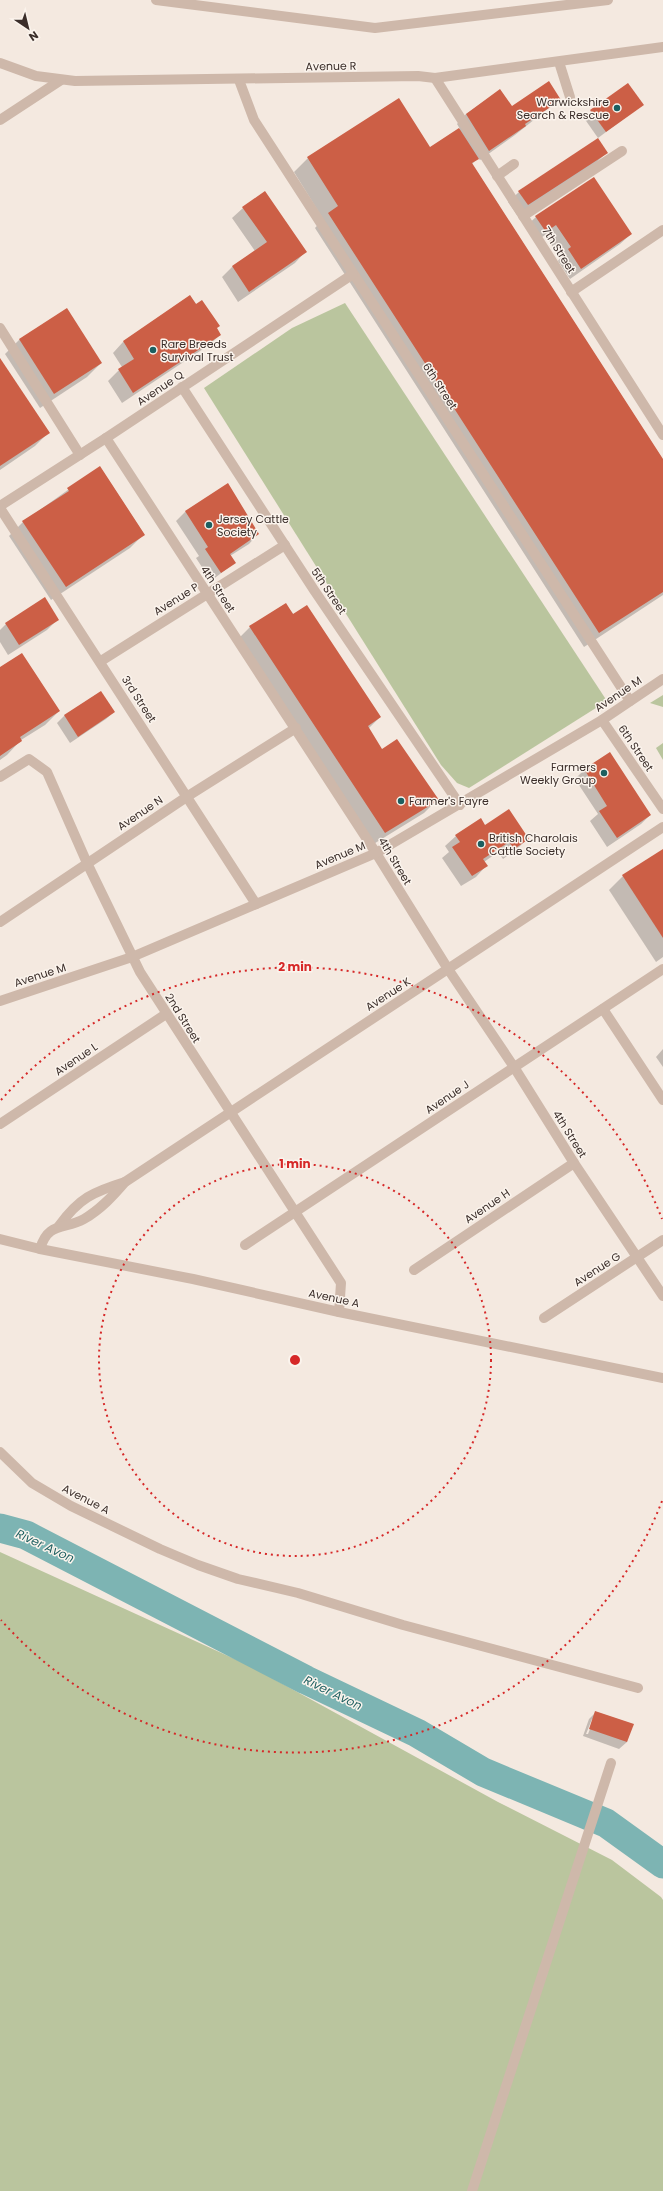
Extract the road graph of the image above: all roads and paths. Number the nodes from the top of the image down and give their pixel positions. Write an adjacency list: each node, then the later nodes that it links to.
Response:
1 (156, 0): 2 (lane)
2 (608, 0)
3 (663, 47): 4 (lane, Avenue R)
4 (559, 62): 6 (lane, Avenue R); 9 (lane)
5 (0, 63): 7 (lane, Avenue R)
6 (435, 78): 8 (lane, Avenue R); 13 (lane, 7th Street)
7 (61, 80): 8 (lane, Avenue R); 10 (lane)
8 (239, 80): 16 (lane, 6th Street)
9 (570, 97)
10 (0, 120)
11 (622, 152): 14 (lane)
12 (514, 164): 13 (lane)
13 (497, 176): 14 (lane, 7th Street)
14 (523, 216): 17 (lane, 7th Street)
15 (663, 230): 17 (lane)
16 (353, 274): 19 (lane, Avenue Q); 28 (lane, 6th Street)
17 (571, 292): 20 (lane, 7th Street)
18 (0, 328): 22 (lane)
19 (182, 388): 21 (lane, Avenue Q); 24 (lane, 5th Street)
20 (663, 435)
21 (106, 438): 22 (lane, Avenue Q); 25 (lane, 4th Street)
22 (80, 455): 23 (lane, Avenue Q)
23 (0, 507): 26 (lane, 3rd Street)
24 (285, 545): 25 (lane, Avenue P); 33 (lane, 5th Street)
25 (207, 594): 26 (lane, Avenue P); 30 (lane, 4th Street)
26 (100, 661): 32 (lane, 3rd Street)
27 (663, 679): 28 (lane, Avenue M)
28 (630, 701): 29 (lane, Avenue M)
29 (602, 720): 33 (lane, Avenue M); 34 (lane, 6th Street)
30 (296, 728): 32 (lane, Avenue N); 36 (lane, 4th Street)
31 (0, 777): 37 (lane, 2nd Street)
32 (188, 796): 37 (lane, Avenue N); 38 (lane, 3rd Street)
33 (460, 805): 36 (lane, Avenue M)
34 (663, 809)
35 (663, 827): 41 (lane, Avenue K)
36 (376, 853): 38 (lane, Avenue M); 41 (lane, 4th Street)
37 (87, 863): 39 (lane, Avenue N); 40 (lane, 2nd Street)
38 (256, 904): 40 (lane, Avenue M)
39 (0, 922)
40 (132, 957): 43 (lane, Avenue M); 45 (lane, 2nd Street)
41 (448, 969): 46 (lane, 4th Street); 48 (lane, Avenue K)
42 (663, 969): 44 (lane, Avenue J)
43 (0, 1001)
44 (603, 1009): 46 (lane, Avenue J); 47 (lane)
45 (166, 1014): 48 (lane, 2nd Street); 49 (lane, Avenue L)
46 (514, 1067): 50 (lane, 4th Street); 52 (lane, Avenue J)
47 (663, 1100)
48 (229, 1112): 51 (lane, Avenue K); 52 (lane, 2nd Street)
49 (0, 1124)
50 (574, 1163): 58 (lane, 4th Street); 59 (lane, Avenue H)
51 (125, 1182): 53 (lane, Avenue K); 53 (lane, Avenue K)
52 (294, 1212): 56 (lane, Avenue J); 61 (lane, 2nd Street)
53 (59, 1226): 57 (lane, Avenue K)
54 (0, 1239): 57 (lane, Avenue A)
55 (663, 1240): 58 (lane, Avenue G)
56 (246, 1245)
57 (40, 1249): 61 (lane, Avenue A)
58 (636, 1258): 60 (lane, 4th Street); 62 (lane, Avenue G)
59 (414, 1270)
60 (663, 1296)
61 (339, 1312): 63 (lane, Avenue A)
62 (544, 1318)
63 (663, 1378)
64 (0, 1452): 65 (lane, Avenue A)
65 (638, 1688)
66 (611, 1763): 67 (lane)
67 (472, 2191)

